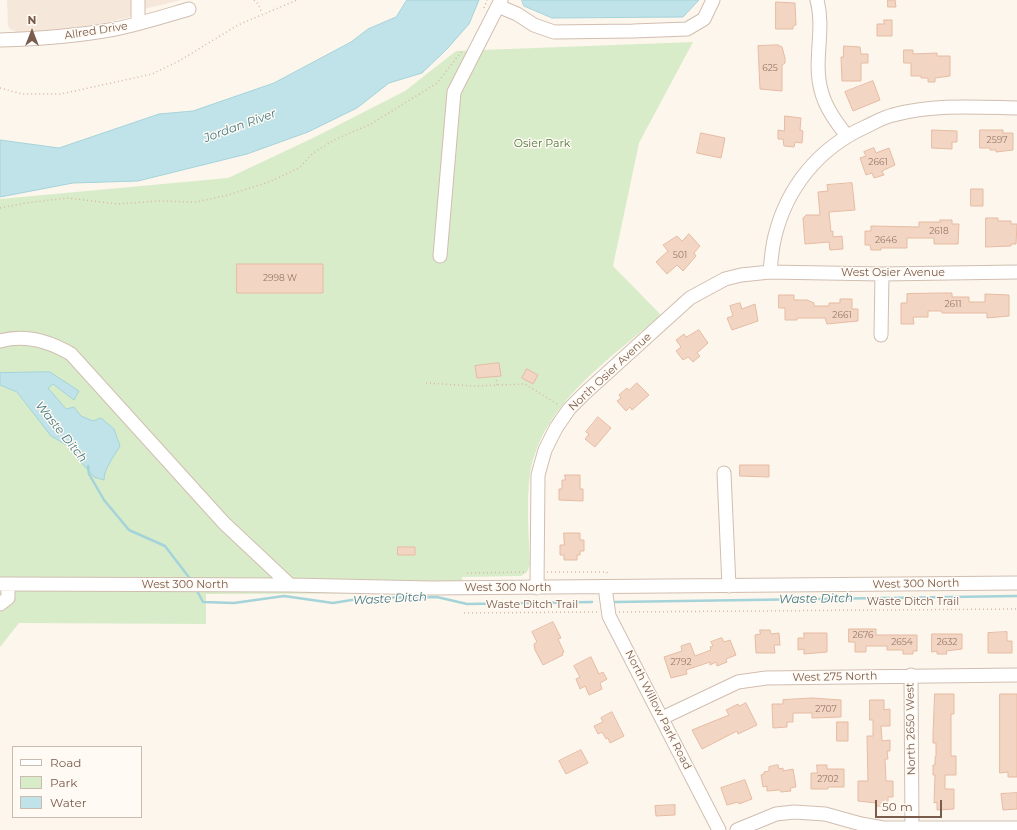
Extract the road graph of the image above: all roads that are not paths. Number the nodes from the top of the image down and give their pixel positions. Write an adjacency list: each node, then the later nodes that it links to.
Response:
1 (138, 0): 6 (street)
2 (713, 0): 4 (street)
3 (817, 0): 9 (street)
4 (495, 2): 10 (street)
5 (189, 9): 6 (street, Allred Drive)
6 (138, 23): 7 (street, Allred Drive)
7 (0, 40)
8 (1017, 108): 9 (street)
9 (847, 136): 11 (street)
10 (440, 256)
11 (770, 272): 13 (street, West Osier Avenue); 22 (street, North Osier Avenue)
12 (1017, 272): 13 (street, West Osier Avenue)
13 (882, 274): 14 (street)
14 (881, 335)
15 (0, 341): 19 (street)
16 (724, 473): 20 (street)
17 (1017, 583): 20 (street, West 300 North)
18 (4, 584): 19 (street, West 300 North); 23 (street)
19 (290, 585): 22 (street, West 300 North)
20 (729, 586): 21 (street, West 300 North)
21 (606, 587): 22 (street, West 300 North); 26 (street, North Willow Park Road)
22 (537, 588)
23 (0, 604)
24 (910, 675): 25 (street, West 275 North); 26 (street, West 275 North); 28 (street, North 2650 West)
25 (1017, 675)
26 (662, 718): 29 (street, North Willow Park Road)
27 (1017, 828): 28 (street)
28 (912, 829): 30 (street)
29 (719, 830)
30 (737, 830)

